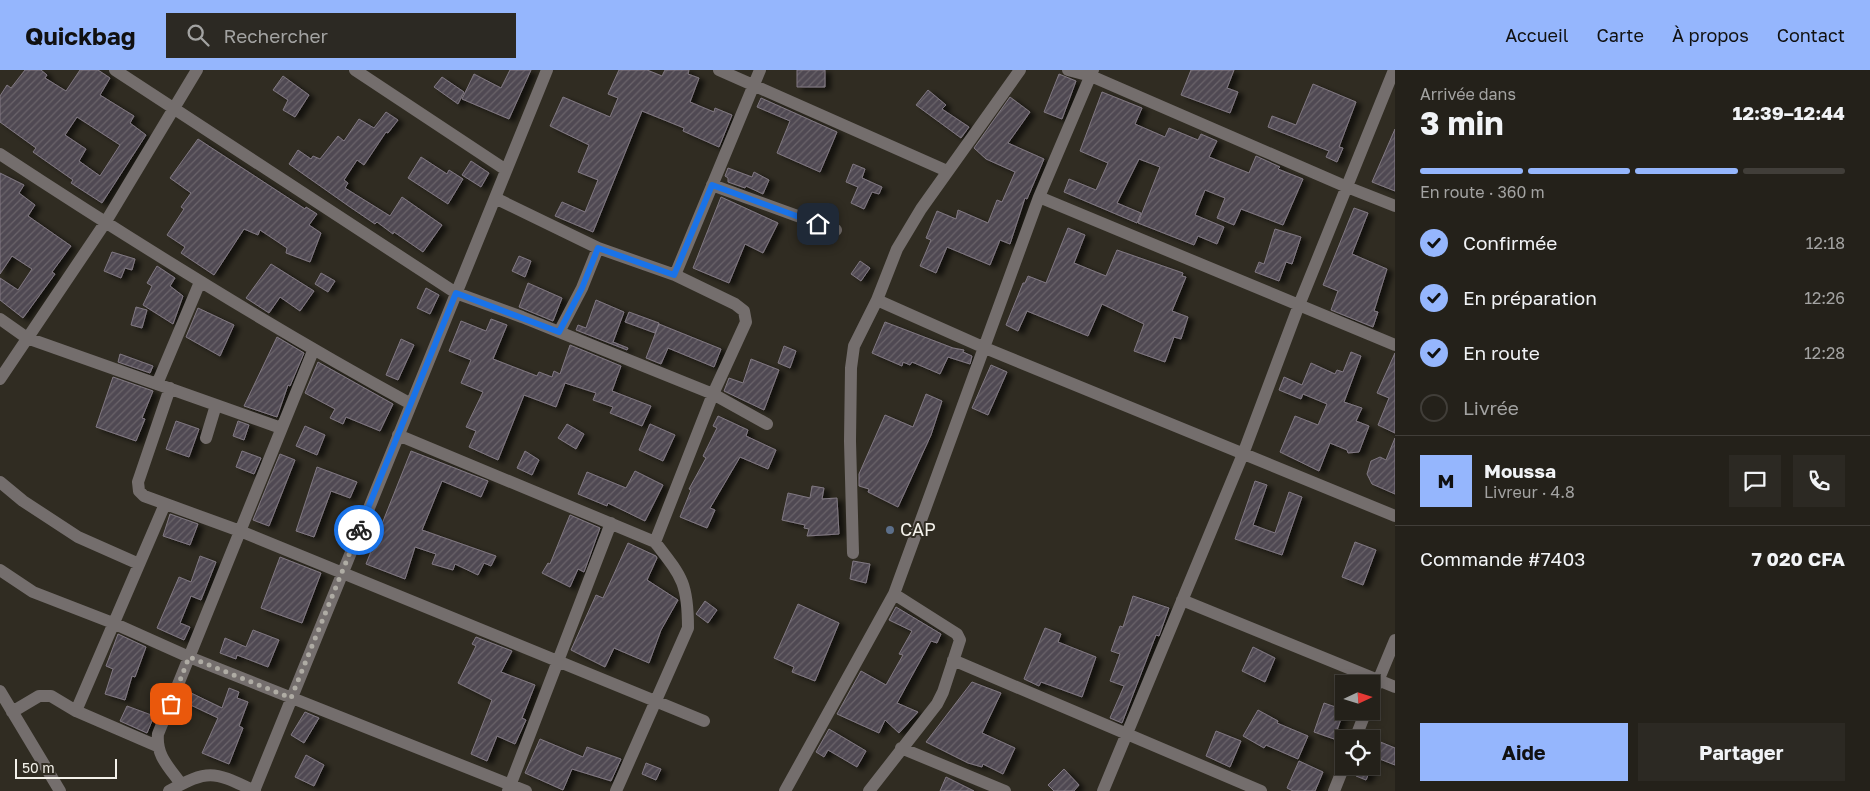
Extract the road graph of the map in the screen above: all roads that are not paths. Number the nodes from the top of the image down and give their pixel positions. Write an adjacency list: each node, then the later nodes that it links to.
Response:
1 (115, 70): 12 (street)
2 (197, 70): 12 (street)
3 (355, 70): 14 (street)
4 (547, 70): 14 (street)
5 (719, 70): 11 (street)
6 (760, 70): 11 (street)
7 (1020, 70): 15 (street)
8 (1068, 70): 10 (street)
9 (1394, 70): 17 (street)
10 (1092, 73): 17 (street); 18 (street)
11 (755, 84): 15 (street); 16 (street)
12 (173, 108): 21 (street); 26 (street)
13 (0, 154): 21 (street)
14 (506, 170): 19 (street)
15 (947, 171): 27 (street)
16 (712, 185): 22 (street); 24 (street)
17 (1347, 187): 20 (street); 28 (street)
18 (1038, 197): 28 (street); 33 (street)
19 (495, 198): 23 (street); 26 (street)
20 (1395, 206)
21 (105, 222): 25 (street); 31 (street)
22 (836, 230)
23 (598, 248): 24 (street); 30 (street)
24 (674, 275): 38 (street)
25 (200, 282): 34 (street); 36 (street)
26 (456, 293): 30 (street); 39 (street)
27 (877, 300): 33 (street); 52 (street)
28 (1299, 305): 32 (street); 45 (street)
29 (0, 319): 31 (street)
30 (559, 332): 38 (street)
31 (27, 338): 35 (street); 36 (street)
32 (1395, 345)
33 (985, 348): 45 (street); 56 (street)
34 (313, 351): 39 (street); 42 (street)
35 (0, 378)
36 (157, 384): 37 (street)
37 (170, 388): 40 (street); 47 (street)
38 (713, 394): 41 (street); 51 (street)
39 (411, 404): 43 (street)
40 (216, 405): 42 (street); 44 (street)
41 (766, 424)
42 (281, 428): 50 (street)
43 (398, 435): 49 (street); 55 (street)
44 (206, 438)
45 (1243, 454): 48 (street); 57 (street)
46 (0, 482): 53 (street)
47 (165, 504): 50 (street); 53 (street)
48 (1395, 516)
49 (611, 523): 51 (street); 62 (street)
50 (240, 531): 55 (street); 60 (street)
51 (655, 542): 69 (street)
52 (853, 553)
53 (139, 564): 58 (street)
54 (0, 570): 58 (street)
55 (342, 573): 62 (street); 68 (street)
56 (894, 594): 61 (street); 84 (street)
57 (1182, 600): 63 (street); 73 (street)
58 (113, 623): 60 (street); 70 (street)
59 (1395, 640): 64 (street)
60 (189, 657): 68 (street); 74 (street)
61 (952, 660): 73 (street); 75 (street)
62 (558, 661): 69 (street); 78 (street)
63 (1363, 675)
64 (1380, 676)
65 (1380, 682): 66 (street)
66 (1395, 687)
67 (0, 691): 71 (street)
68 (291, 698): 78 (street); 81 (street)
69 (656, 702): 72 (street); 83 (street)
70 (76, 711): 71 (street); 74 (street)
71 (12, 712): 79 (street)
72 (704, 721)
73 (1126, 736): 87 (street); 88 (street)
74 (157, 746): 77 (street)
75 (901, 748): 85 (street); 86 (street)
76 (1340, 775): 89 (street)
77 (181, 784): 80 (street); 81 (street)
78 (509, 788): 82 (street)
79 (60, 791)
80 (169, 791)
81 (254, 791)
82 (526, 791)
83 (616, 791)
84 (785, 791)
85 (869, 791)
86 (1005, 791)
87 (1103, 791)
88 (1261, 791)
89 (1334, 791)

